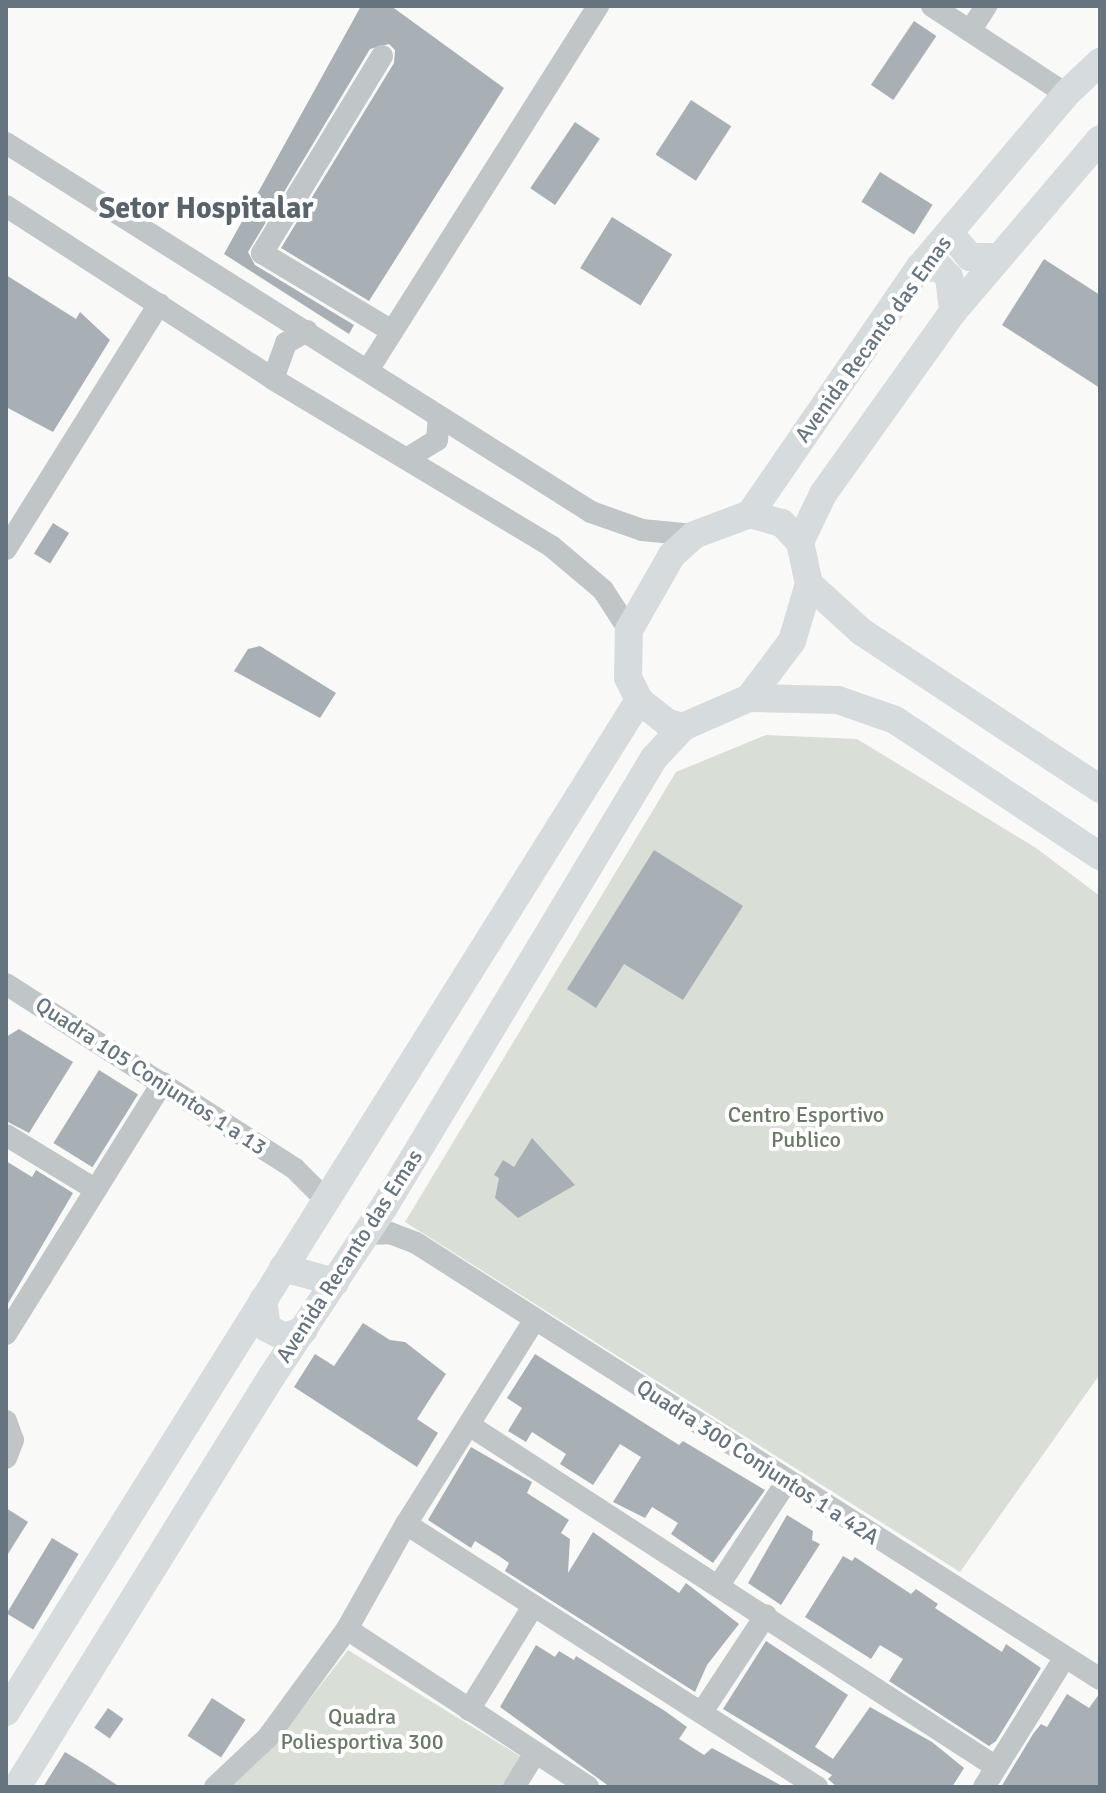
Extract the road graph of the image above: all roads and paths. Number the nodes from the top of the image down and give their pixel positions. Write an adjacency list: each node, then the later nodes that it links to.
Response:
1 (598, 6): 17 (street)
2 (932, 6): 4 (street)
3 (986, 6): 4 (street)
4 (970, 31): 7 (street)
5 (382, 56): 17 (street)
6 (1100, 62): 7 (main road, Avenida Recanto das Emas)
7 (1066, 94): 11 (main road, Avenida Recanto das Emas)
8 (1100, 139): 12 (main road)
9 (6, 143): 16 (street)
10 (6, 206): 14 (street)
11 (953, 228): 12 (main road); 13 (main road, Avenida Recanto das Emas)
12 (998, 257): 15 (main road)
13 (920, 267): 15 (main road); 22 (main road, Avenida Recanto das Emas)
14 (159, 304): 19 (street); 25 (street)
15 (953, 312): 24 (main road)
16 (307, 331): 18 (street); 19 (street)
17 (392, 331): 18 (street)
18 (368, 370): 20 (street)
19 (273, 379): 21 (street)
20 (439, 417): 21 (street); 23 (street)
21 (408, 458): 27 (street)
22 (750, 514): 23 (main road); 24 (main road)
23 (694, 535): 27 (main road)
24 (800, 542): 26 (main road)
25 (6, 549)
26 (809, 584): 28 (main road); 31 (main road)
27 (629, 630): 29 (main road)
28 (749, 698): 30 (main road); 32 (main road)
29 (639, 700): 30 (main road); 37 (main road)
30 (683, 727): 38 (main road, Avenida Recanto das Emas)
31 (1100, 789)
32 (1100, 856)
33 (6, 984): 34 (street, Quadra 105 Conjuntos 1 a 13)
34 (162, 1083): 36 (street); 37 (street, Quadra 105 Conjuntos 1 a 13)
35 (6, 1135): 36 (street)
36 (96, 1190): 46 (street)
37 (330, 1191): 41 (main road)
38 (384, 1207): 39 (main road, Avenida Recanto das Emas); 40 (street, Quadra 300 Conjuntos 1 a 42A)
39 (366, 1234): 40 (street, Quadra 300 Conjuntos 1 a 42A); 42 (main road, Avenida Recanto das Emas)
40 (416, 1243): 44 (street, Quadra 300 Conjuntos 1 a 42A)
41 (283, 1268): 42 (main road); 43 (main road)
42 (335, 1282): 45 (main road, Avenida Recanto das Emas)
43 (263, 1300): 45 (main road); 47 (main road)
44 (535, 1319): 50 (street); 52 (street, Quadra 300 Conjuntos 1 a 42A)
45 (304, 1330): 48 (main road, Avenida Recanto das Emas)
46 (6, 1334)
47 (231, 1346): 48 (main road); 61 (main road)
48 (272, 1376): 65 (main road, Avenida Recanto das Emas)
49 (6, 1421): 51 (street)
50 (469, 1425): 53 (street); 54 (street)
51 (6, 1458)
52 (787, 1481): 54 (street); 58 (street, Quadra 300 Conjuntos 1 a 42A)
53 (406, 1524): 55 (street); 57 (street)
54 (719, 1585): 56 (street)
55 (532, 1608): 60 (street); 62 (street)
56 (766, 1615): 62 (street); 64 (street)
57 (347, 1629): 60 (street); 66 (street)
58 (1065, 1657): 59 (street, Quadra 300 Conjuntos 1 a 42A); 64 (street)
59 (1100, 1679)
60 (469, 1710): 63 (street)
61 (6, 1712)
62 (702, 1712): 69 (street)
63 (535, 1754): 67 (street); 68 (street)
64 (996, 1767): 70 (street)
65 (17, 1787)
66 (215, 1787)
67 (514, 1787)
68 (588, 1787)
69 (817, 1787)
70 (984, 1787)

